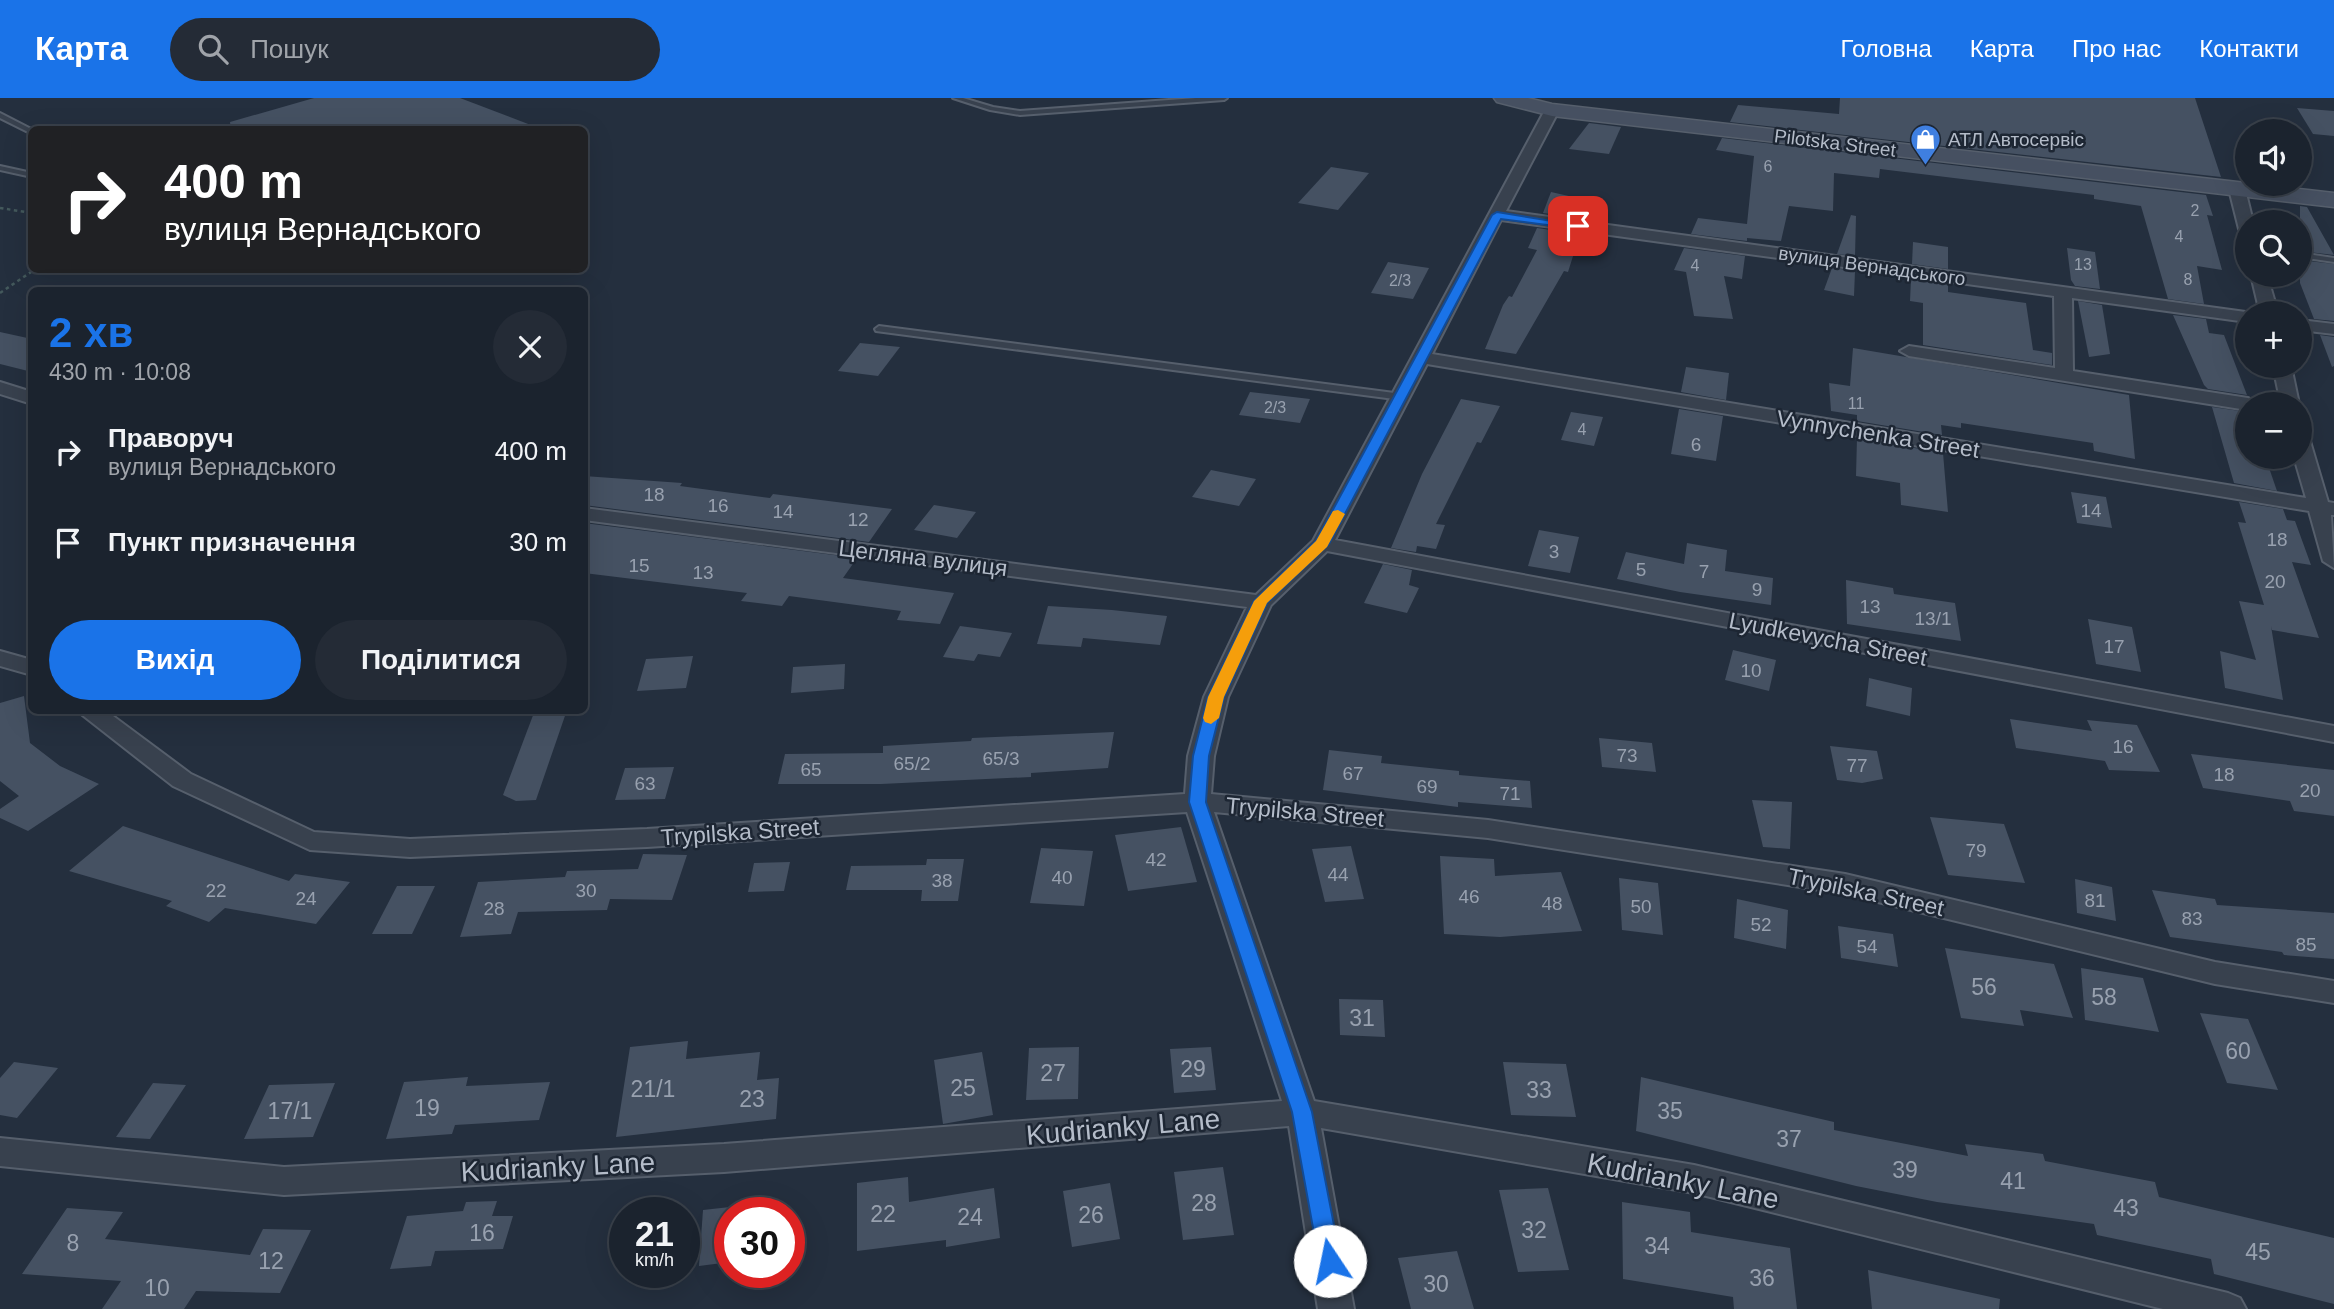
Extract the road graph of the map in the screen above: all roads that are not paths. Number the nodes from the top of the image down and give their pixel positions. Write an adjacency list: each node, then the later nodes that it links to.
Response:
1 (956, 98): 2 (lane)
2 (1224, 98)
3 (1504, 98): 4 (street, Pilotska Street)
4 (1552, 110): 9 (street, Pilotska Street); 12 (street)
5 (0, 115): 6 (lane)
6 (28, 130)
7 (0, 169): 8 (lane)
8 (28, 174)
9 (2235, 189)
10 (2299, 196): 11 (street, Pilotska Street)
11 (2334, 200)
12 (1497, 215): 15 (street, вулиця Вернадського); 21 (street)
13 (2312, 257): 14 (lane)
14 (2334, 260)
15 (2063, 292): 16 (street, вулиця Вернадського); 22 (street)
16 (2235, 315)
17 (2312, 327): 19 (street)
18 (879, 329): 25 (lane)
19 (2334, 330)
20 (1909, 351): 22 (street)
21 (1423, 358): 25 (street); 28 (street, Vynnychenka Street)
22 (2064, 375): 26 (street)
23 (0, 388): 24 (street)
24 (28, 397)
25 (1402, 397): 30 (street)
26 (2235, 402)
27 (2310, 469): 28 (street)
28 (2325, 508): 31 (street)
29 (588, 515): 32 (street, Цегляна вулиця)
30 (1322, 544): 32 (street); 36 (street, Lyudkevycha Street)
31 (2334, 561)
32 (1261, 601): 37 (street)
33 (0, 658): 34 (street)
34 (28, 666)
35 (93, 714): 37 (street, Trypilska Street)
36 (2334, 734)
37 (1197, 802): 38 (street, Trypilska Street); 39 (street)
38 (2334, 992)
39 (1302, 1112): 40 (street, Kudrianky Lane); 41 (street); 42 (street, Kudrianky Lane)
40 (0, 1152)
41 (1336, 1309)
42 (2228, 1309)

